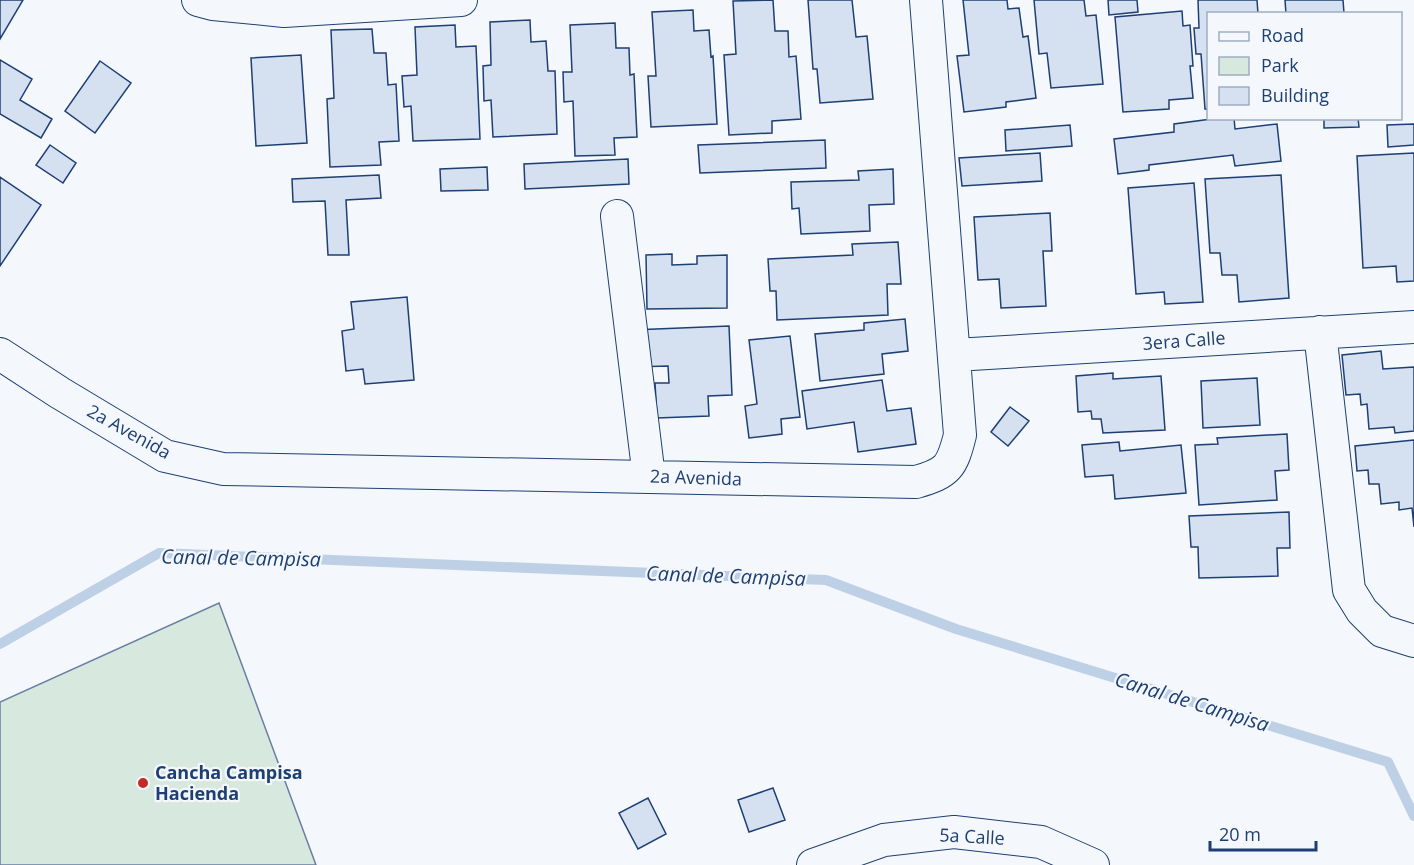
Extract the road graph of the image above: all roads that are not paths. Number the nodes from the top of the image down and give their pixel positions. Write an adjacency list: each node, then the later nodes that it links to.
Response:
1 (198, 0): 2 (street)
2 (461, 0)
3 (926, 0): 8 (street, 2a Avenida)
4 (617, 216): 9 (street)
5 (1414, 327): 6 (street, 3era Calle)
6 (1320, 332): 8 (street, 3era Calle); 10 (street)
7 (0, 354): 9 (street, 2a Avenida)
8 (955, 355): 9 (street, 2a Avenida)
9 (649, 477)
10 (1414, 641)
11 (831, 862): 12 (street, 5a Calle)
12 (1093, 865)

